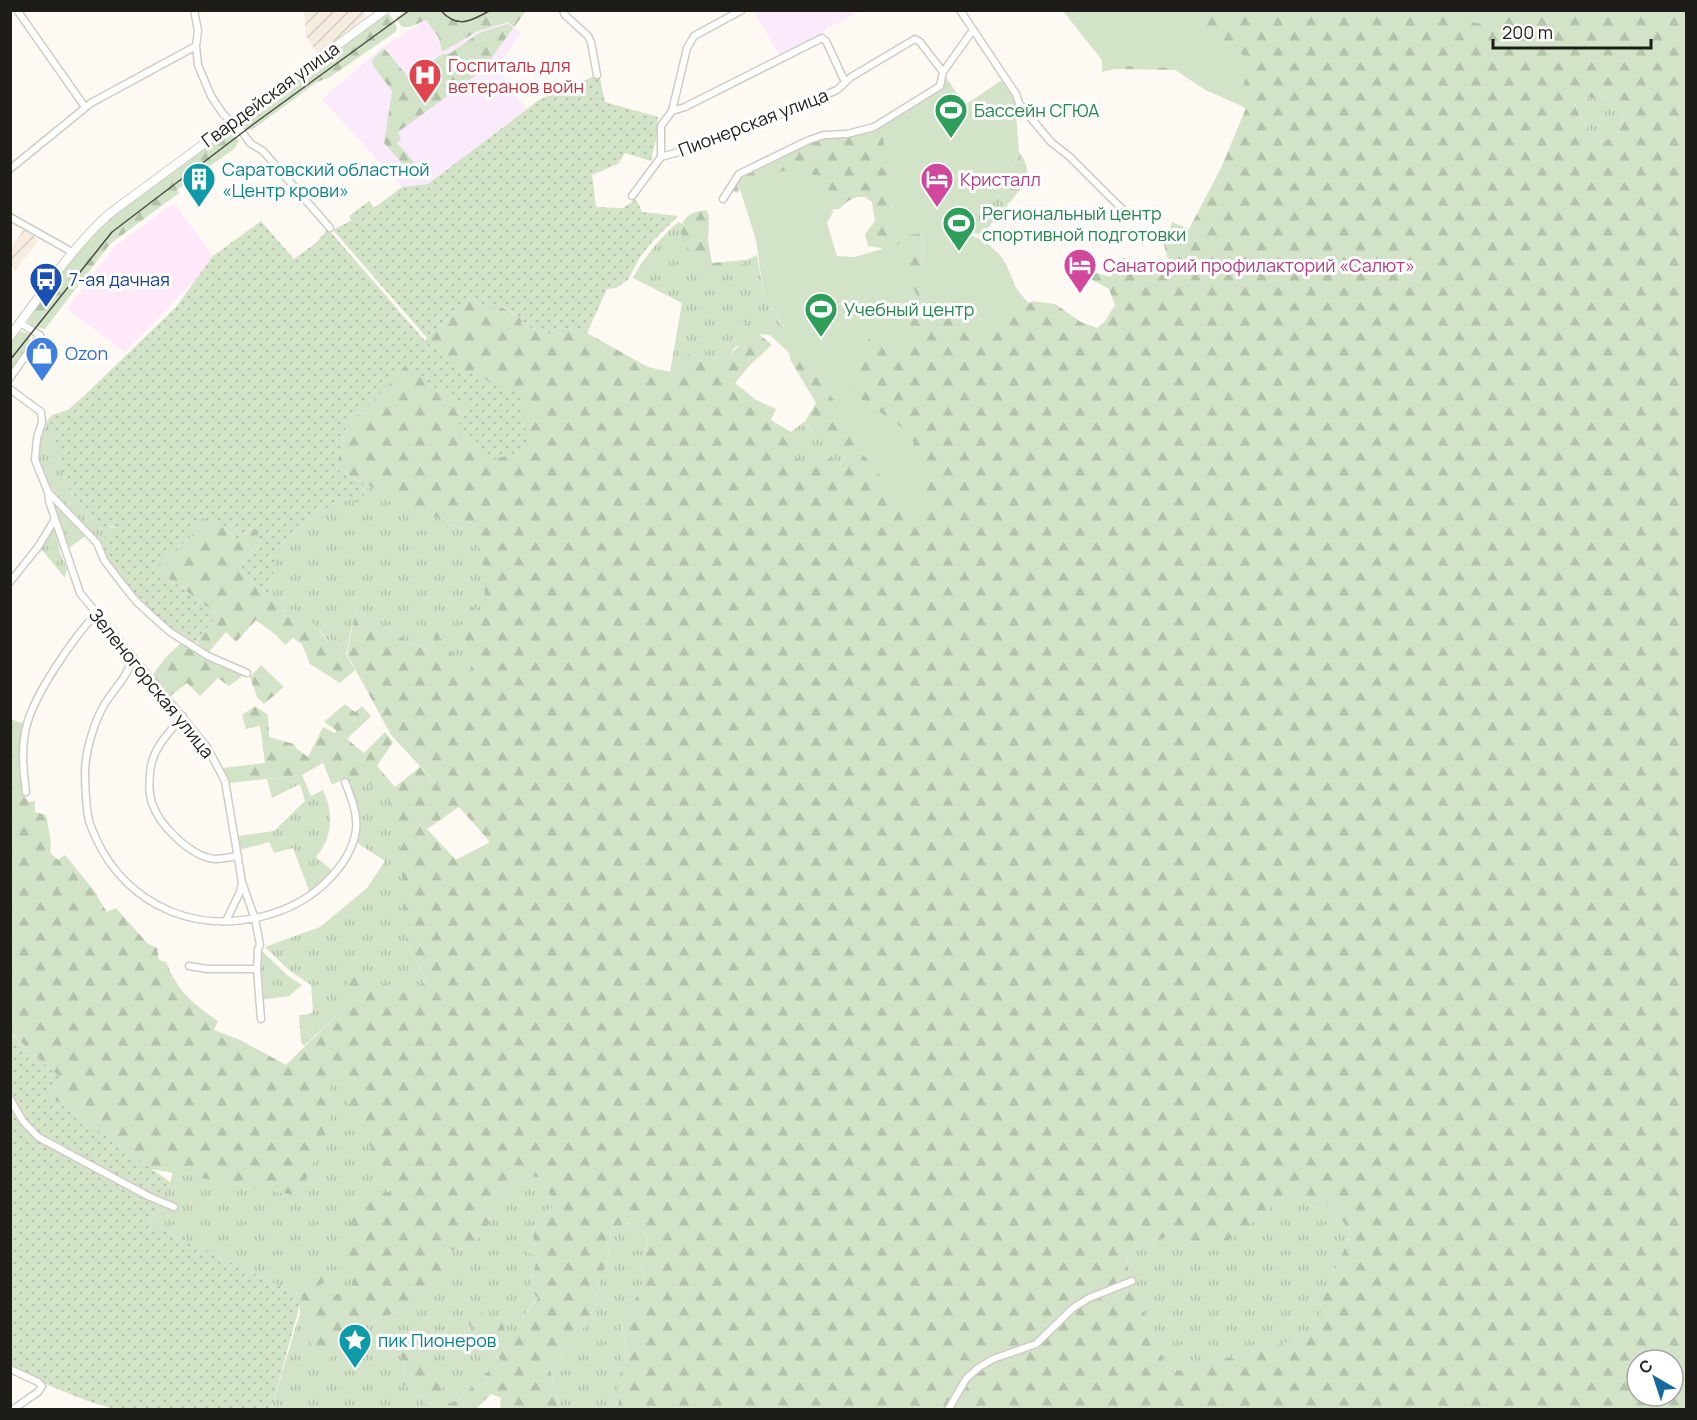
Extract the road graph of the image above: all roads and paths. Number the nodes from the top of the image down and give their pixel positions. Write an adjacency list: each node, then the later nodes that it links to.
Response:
1 (17, 10): 12 (street)
2 (194, 10): 8 (street)
3 (385, 10): 14 (street, Гвардейская улица)
4 (563, 10): 10 (street)
5 (741, 10): 13 (street)
6 (960, 10): 7 (street)
7 (973, 30): 9 (street); 19 (street)
8 (196, 46): 12 (street); 14 (street)
9 (943, 72): 11 (street, Пионерская улица); 18 (street)
10 (597, 75)
11 (846, 82): 13 (street); 15 (street, Пионерская улица)
12 (85, 107): 16 (street)
13 (672, 111): 15 (street)
14 (232, 122): 21 (street); 22 (street, Гвардейская улица)
15 (660, 157): 17 (street, Пионерская улица)
16 (10, 168)
17 (632, 196)
18 (723, 200)
19 (1127, 214)
20 (10, 217): 22 (street)
21 (330, 228)
22 (72, 252): 23 (street, Гвардейская улица)
23 (20, 323): 24 (street, Гвардейская улица); 25 (street)
24 (10, 336)
25 (10, 378)
26 (10, 389): 27 (street, Зеленогорская улица)
27 (48, 492): 28 (street, Зеленогорская улица); 32 (street)
28 (56, 519): 29 (street); 30 (street, Зеленогорская улица)
29 (10, 582)
30 (96, 614): 31 (street, Зеленогорская улица); 35 (street)
31 (132, 659): 33 (street, Зеленогорская улица); 39 (street)
32 (247, 673)
33 (183, 716): 36 (street, Зеленогорская улица); 36 (street)
34 (345, 782): 38 (street)
35 (26, 792)
36 (238, 856): 37 (street, Зеленогорская улица)
37 (242, 882): 38 (street, Зеленогорская улица); 39 (street)
38 (255, 918): 39 (street); 41 (street, Зеленогорская улица)
39 (226, 921)
40 (189, 966): 41 (street)
41 (257, 969): 42 (street, Зеленогорская улица)
42 (261, 1019)
43 (10, 1099): 44 (street)
44 (174, 1207)
45 (1131, 1281): 48 (street)
46 (10, 1369): 47 (street)
47 (12, 1410)
48 (948, 1410)

